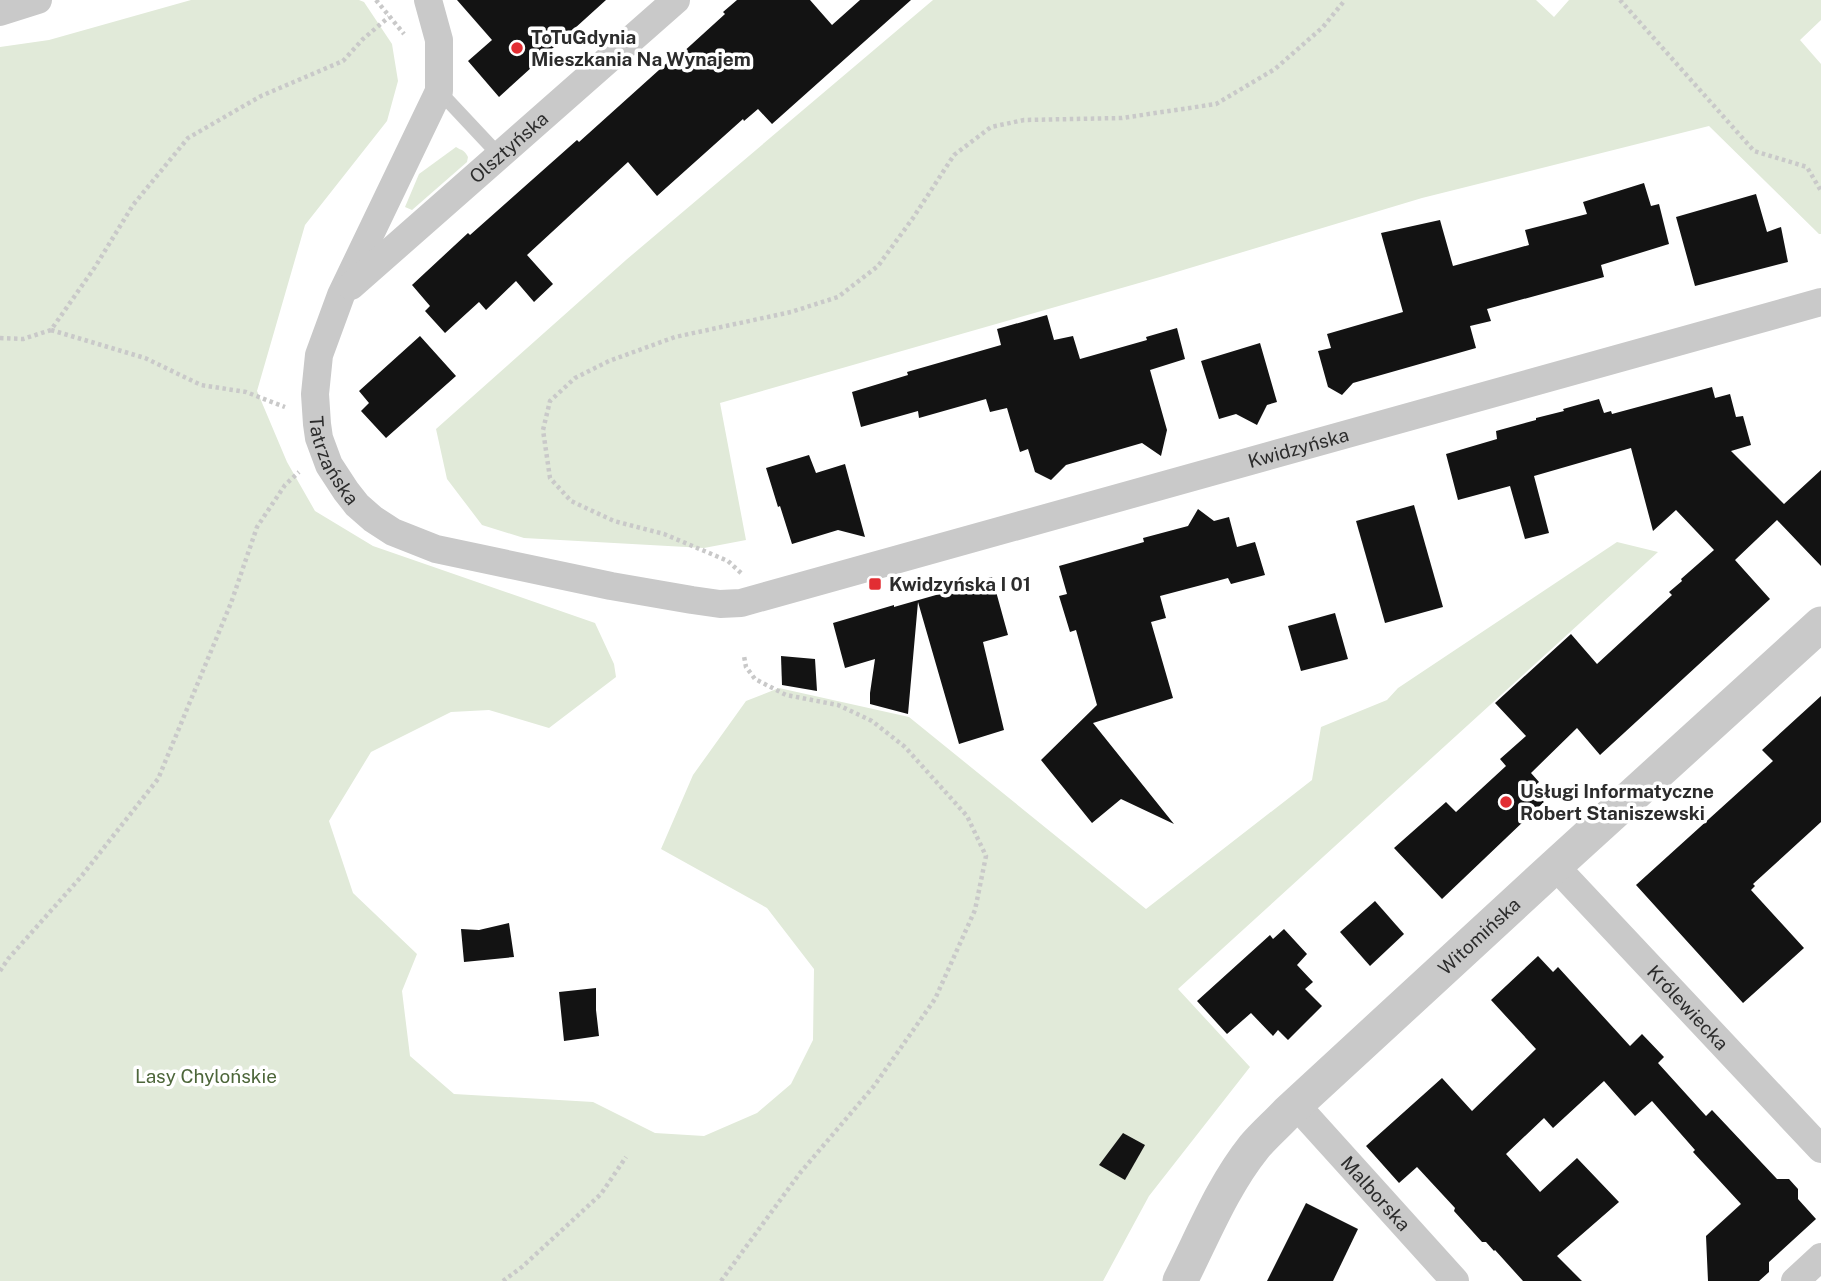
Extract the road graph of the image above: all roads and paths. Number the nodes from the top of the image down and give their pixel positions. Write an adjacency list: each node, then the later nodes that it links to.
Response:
1 (38, 0): 7 (street)
2 (376, 0): 13 (path)
3 (428, 0): 8 (street, Tatrzańska)
4 (676, 0): 9 (street, Olsztyńska)
5 (1345, 0): 16 (path)
6 (1620, 0): 10 (path)
7 (0, 12)
8 (439, 91): 9 (lane); 11 (street, Tatrzańska)
9 (499, 155): 11 (street, Olsztyńska)
10 (1821, 191)
11 (341, 295): 15 (street, Tatrzańska)
12 (1821, 302): 17 (street, Kwidzyńska)
13 (51, 330): 14 (path); 15 (path)
14 (0, 338)
15 (320, 437): 17 (street, Tatrzańska); 21 (path)
16 (749, 580)
17 (777, 594)
18 (1821, 624): 20 (street, Witomińska)
19 (744, 656): 27 (path)
20 (1555, 866): 22 (street, Witomińska); 23 (street, Królewiecka)
21 (0, 971)
22 (1296, 1105): 28 (street, Witomińska); 29 (street, Malborska)
23 (1821, 1149)
24 (626, 1157): 26 (path)
25 (1821, 1257): 30 (street)
26 (503, 1281)
27 (721, 1281)
28 (1180, 1281)
29 (1455, 1281)
30 (1795, 1281)

